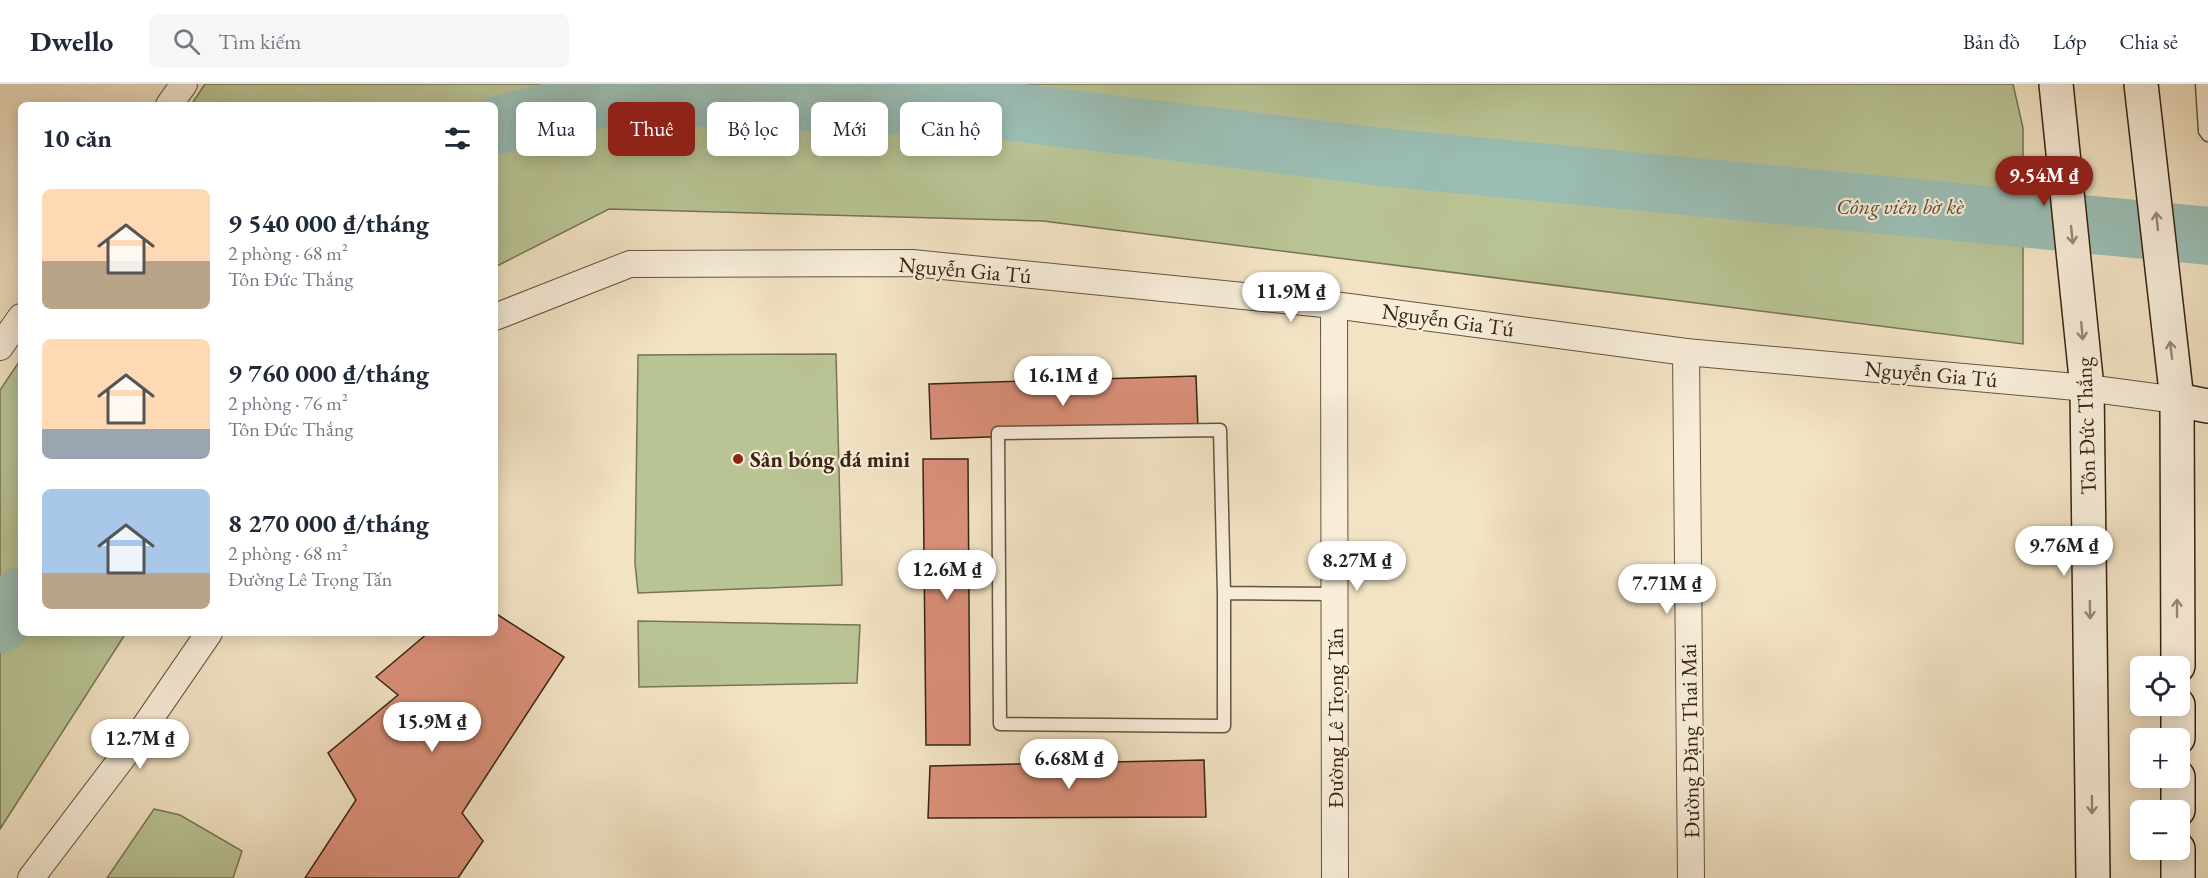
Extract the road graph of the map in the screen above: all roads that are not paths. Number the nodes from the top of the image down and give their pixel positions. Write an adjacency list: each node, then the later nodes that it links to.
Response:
1 (184, 84): 5 (street)
2 (2056, 84): 12 (main road, Tôn Đức Thắng, one-way to 12)
3 (2141, 84): 13 (main road, one-way to 3)
4 (2202, 84): 6 (lane)
5 (171, 102)
6 (2208, 135)
7 (1334, 305): 8 (street, Nguyễn Gia Tú); 11 (street, Nguyễn Gia Tú); 15 (street, Đường Lê Trọng Tấn)
8 (498, 316)
9 (18, 321): 10 (street)
10 (0, 347)
11 (1686, 352): 12 (street, Nguyễn Gia Tú); 21 (street, Đường Đặng Thai Mai)
12 (2087, 388): 13 (street, Nguyễn Gia Tú); 22 (main road, Tôn Đức Thắng, one-way to 22)
13 (2192, 403): 17 (main road, one-way to 13)
14 (1224, 593): 14 (lane); 15 (lane)
15 (1335, 594): 20 (street, Đường Lê Trọng Tấn)
16 (207, 636): 19 (street)
17 (2179, 656)
18 (2178, 860): 23 (main road)
19 (32, 878)
20 (1335, 878)
21 (1691, 878)
22 (2093, 878)
23 (2178, 878)

